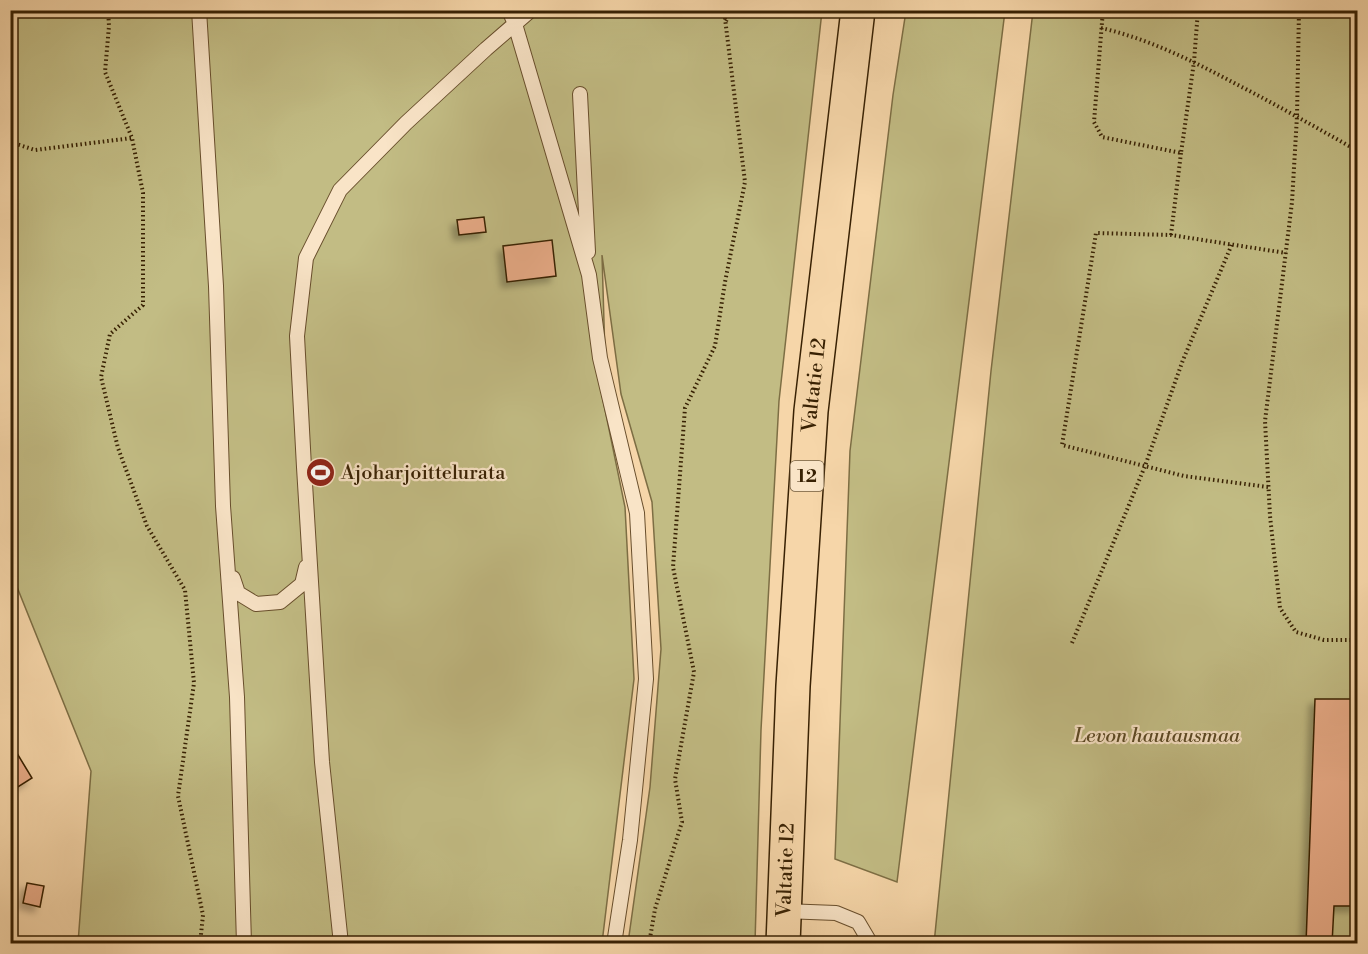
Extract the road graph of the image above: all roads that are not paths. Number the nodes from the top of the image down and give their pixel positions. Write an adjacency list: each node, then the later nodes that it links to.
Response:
1 (199, 10): 7 (lane)
2 (211, 10): 7 (lane)
3 (508, 10): 6 (lane)
4 (531, 10): 6 (lane)
5 (858, 10): 12 (highway, Valtatie 12 / 12)
6 (515, 24): 9 (lane); 10 (lane)
7 (200, 38): 11 (lane)
8 (580, 94): 9 (lane)
9 (589, 275): 15 (lane)
10 (309, 555): 11 (lane); 14 (lane)
11 (227, 559): 13 (lane)
12 (784, 911): 16 (highway, Valtatie 12 / 12); 17 (lane)
13 (244, 944)
14 (341, 944)
15 (614, 944)
16 (783, 944)
17 (871, 944)

